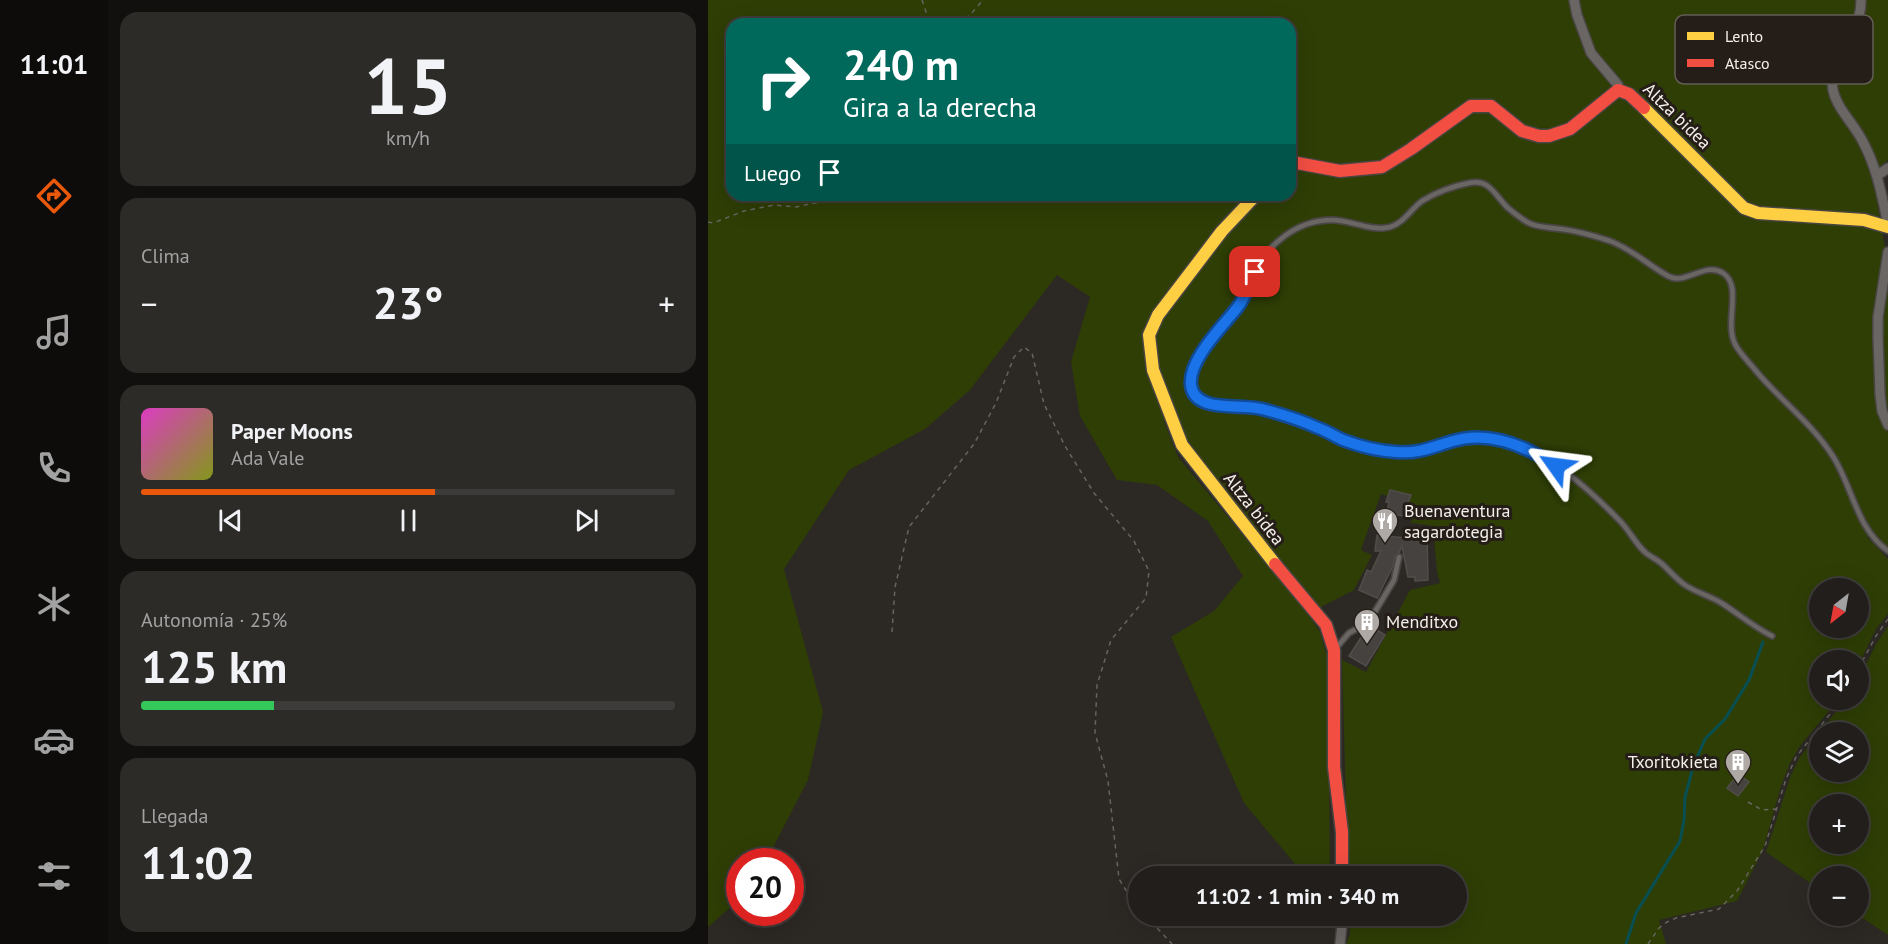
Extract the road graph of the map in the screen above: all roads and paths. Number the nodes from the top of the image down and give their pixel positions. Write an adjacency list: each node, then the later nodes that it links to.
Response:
1 (922, 0): 6 (path)
2 (983, 0): 7 (path)
3 (1575, 0): 9 (street)
4 (1861, 0): 5 (street)
5 (1858, 15)
6 (928, 18)
7 (966, 18)
8 (1833, 84): 12 (street)
9 (1618, 90): 10 (street, Altza bidea); 16 (street, Altza bidea)
10 (1296, 164)
11 (1888, 168): 12 (street)
12 (1878, 175): 16 (street)
13 (824, 201): 15 (path)
14 (1250, 201): 24 (street, Altza bidea)
15 (708, 222)
16 (1888, 226)
17 (1888, 252): 18 (street)
18 (1888, 425)
19 (1888, 551): 23 (lane)
20 (1399, 557): 24 (lane)
21 (1888, 619): 25 (path)
22 (892, 632): 30 (path)
23 (1772, 636)
24 (1334, 650): 29 (street, Altza bidea)
25 (1868, 650)
26 (1833, 710): 28 (path)
27 (1748, 802): 28 (path)
28 (1777, 809): 35 (path)
29 (1342, 866)
30 (1128, 894)
31 (1155, 926): 33 (path)
32 (1342, 926): 34 (street)
33 (1172, 944)
34 (1340, 944)
35 (1648, 944)

